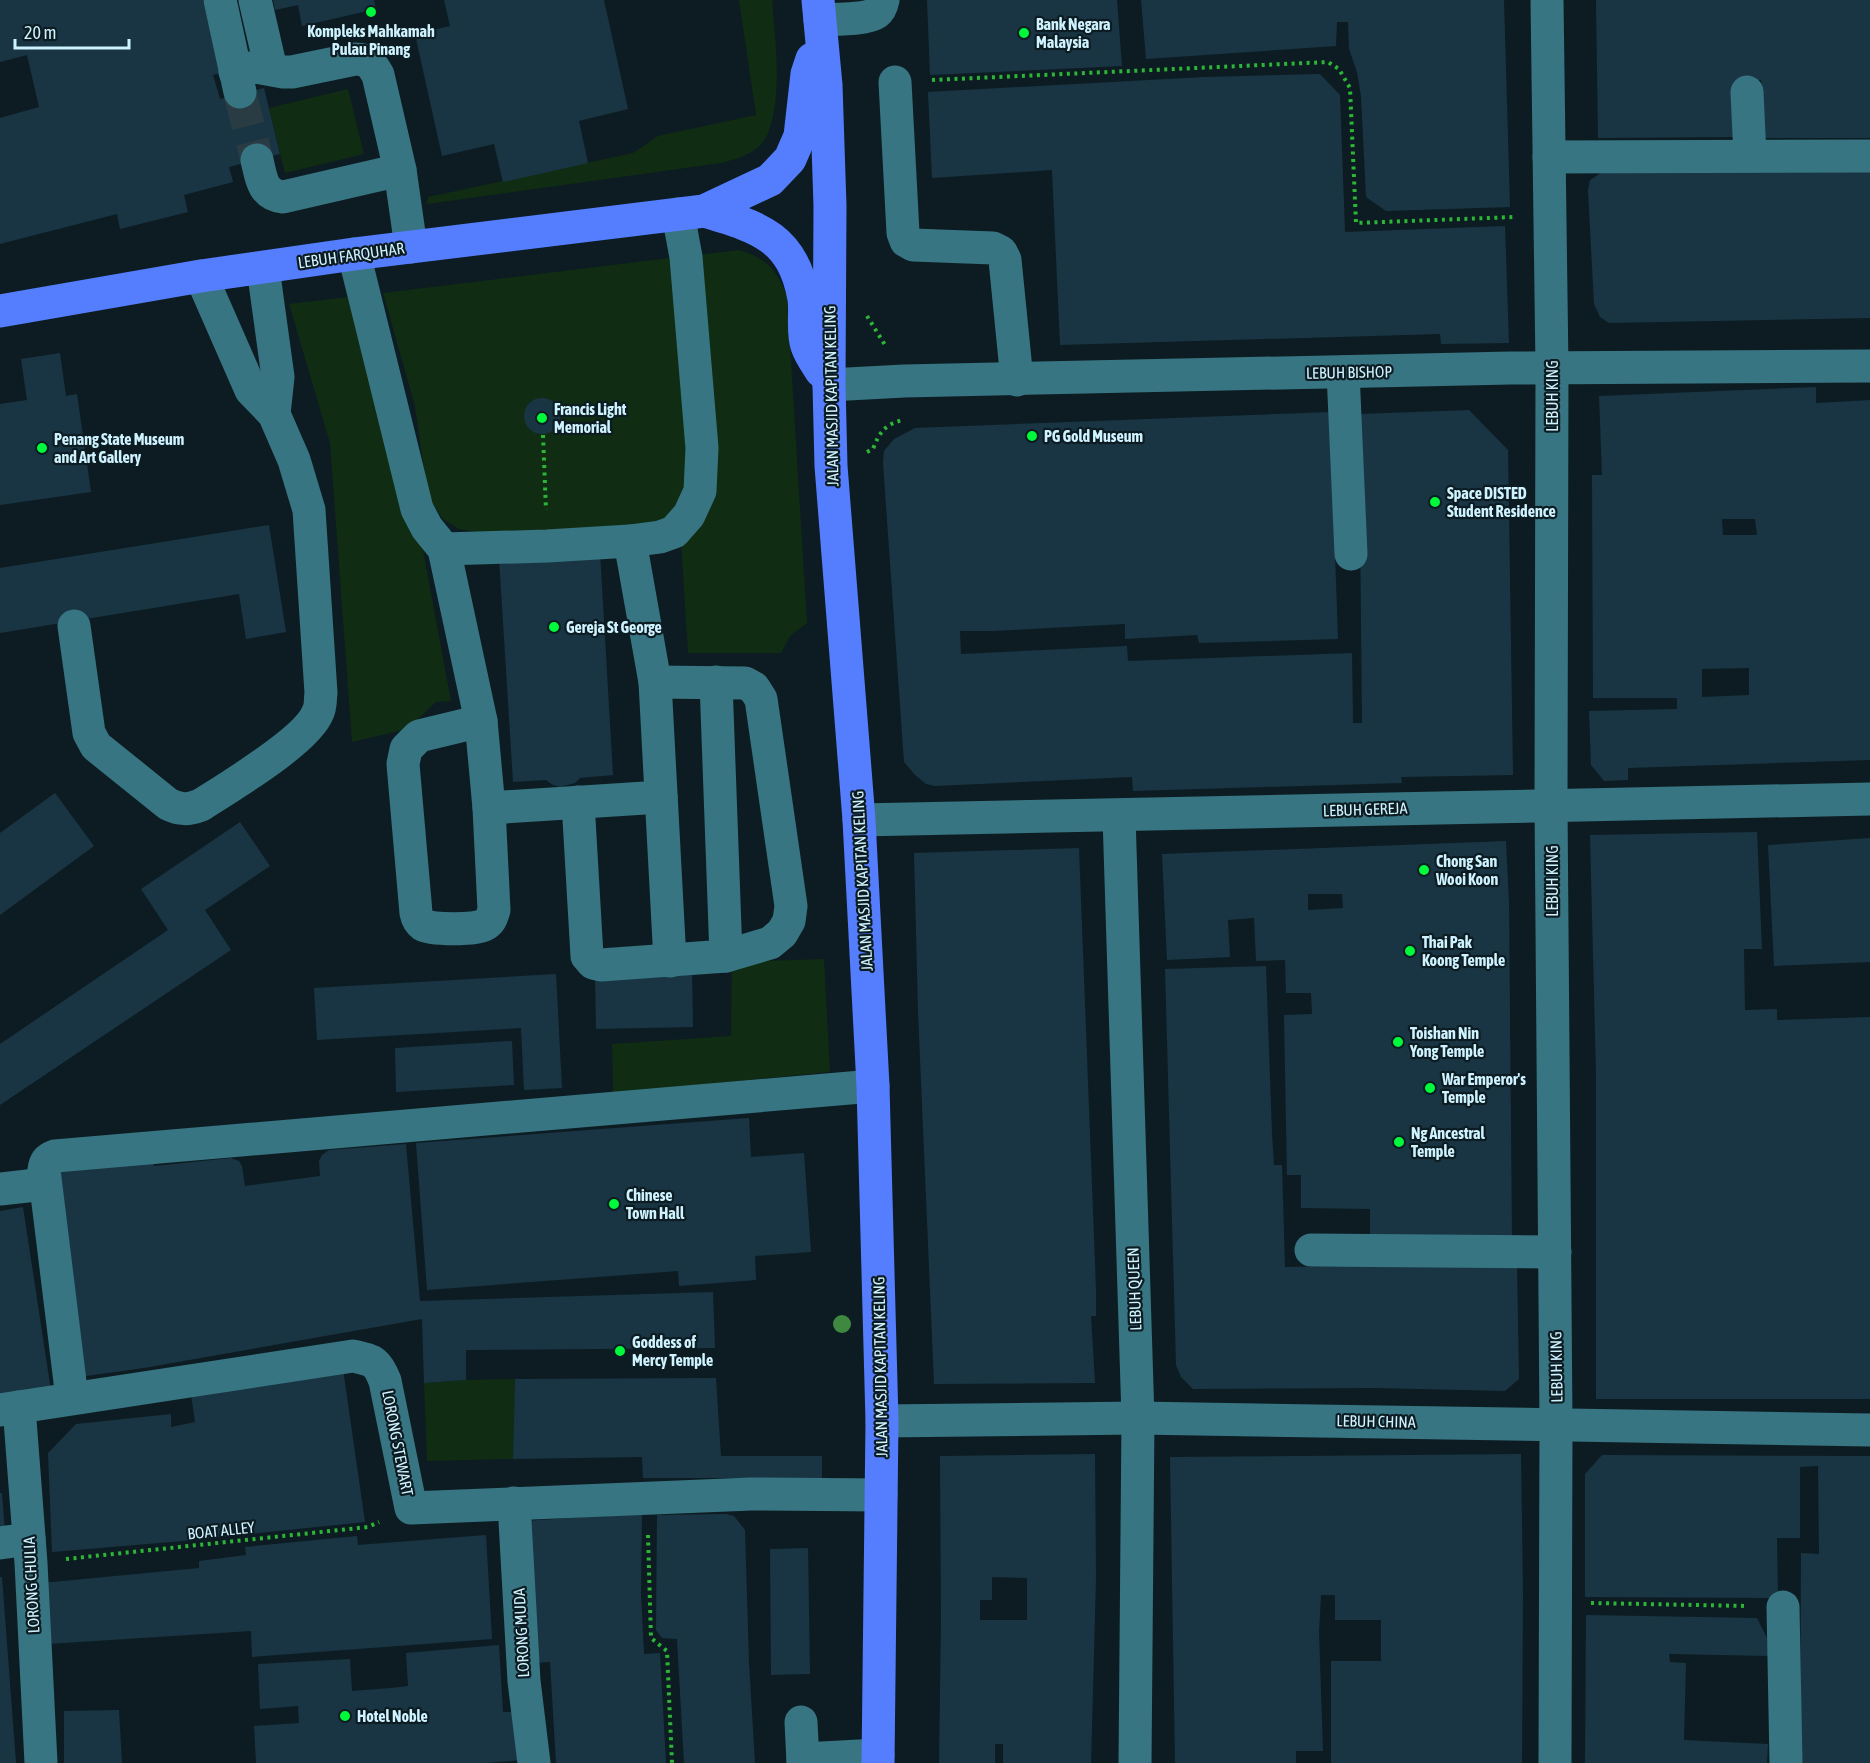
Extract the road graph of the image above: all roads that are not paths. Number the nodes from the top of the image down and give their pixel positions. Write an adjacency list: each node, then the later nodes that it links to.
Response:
1 (220, 0): 6 (street)
2 (255, 0): 6 (street)
3 (883, 0): 5 (street)
4 (1547, 0): 11 (street, LEBUH KING)
5 (820, 17): 14 (main road, LEBUH FARQUHAR); 24 (main road, JALAN MASJID KAPITAN KELING)
6 (271, 69): 13 (street)
7 (895, 82): 23 (street)
8 (1747, 92): 9 (street)
9 (1750, 156): 10 (street); 11 (street)
10 (1870, 156)
11 (1549, 157): 21 (street, LEBUH KING)
12 (257, 160): 13 (street)
13 (400, 170): 15 (street)
14 (691, 213): 15 (main road, LEBUH FARQUHAR); 24 (main road, LEBUH FARQUHAR); 26 (street)
15 (411, 247): 16 (main road, LEBUH FARQUHAR)
16 (354, 254): 17 (main road, LEBUH FARQUHAR); 27 (street)
17 (263, 268): 18 (main road, LEBUH FARQUHAR); 25 (street)
18 (201, 276): 19 (main road, LEBUH FARQUHAR); 25 (street)
19 (0, 310)
20 (1870, 366): 21 (street, LEBUH BISHOP)
21 (1552, 368): 22 (street, LEBUH BISHOP); 36 (street, LEBUH KING)
22 (1343, 372): 23 (street, LEBUH BISHOP); 28 (street)
23 (1017, 380): 24 (street, LEBUH BISHOP)
24 (829, 385): 39 (main road, JALAN MASJID KAPITAN KELING)
25 (274, 414): 29 (street)
26 (630, 541): 27 (street); 30 (street)
27 (444, 549): 32 (street)
28 (1351, 554)
29 (74, 626)
30 (655, 682): 31 (street); 33 (street)
31 (716, 682): 40 (street); 40 (street)
32 (481, 721): 37 (street); 37 (street)
33 (661, 796): 35 (street); 41 (street)
34 (1870, 799): 36 (street, LEBUH GEREJA)
35 (578, 802): 37 (street); 41 (street)
36 (1551, 804): 38 (street, LEBUH GEREJA); 46 (street, LEBUH KING)
37 (489, 808)
38 (1119, 816): 39 (street, LEBUH GEREJA); 49 (street, LEBUH QUEEN)
39 (859, 820): 42 (main road, JALAN MASJID KAPITAN KELING)
40 (726, 956): 41 (street)
41 (670, 960)
42 (873, 1086): 43 (street); 50 (main road, JALAN MASJID KAPITAN KELING)
43 (45, 1184): 44 (street); 47 (street)
44 (0, 1189)
45 (1311, 1250): 46 (street)
46 (1555, 1252): 51 (street, LEBUH KING)
47 (72, 1398): 48 (street, LORONG STEWART); 54 (street, LORONG STEWART)
48 (9, 1408): 55 (street, LORONG CHULIA)
49 (1138, 1418): 50 (street, LEBUH CHINA); 51 (street, LEBUH CHINA); 62 (street, LEBUH QUEEN)
50 (882, 1421): 53 (main road, JALAN MASJID KAPITAN KELING)
51 (1556, 1424): 52 (street, LEBUH CHINA); 63 (street, LEBUH KING)
52 (1870, 1430)
53 (881, 1495): 54 (street, LORONG STEWART); 58 (main road, JALAN MASJID KAPITAN KELING)
54 (514, 1503): 61 (street, LORONG MUDA)
55 (20, 1548): 60 (street, LORONG CHULIA)
56 (1784, 1607): 64 (street)
57 (801, 1722): 59 (street)
58 (878, 1759): 59 (street)
59 (803, 1761)
60 (41, 1763)
61 (534, 1763)
62 (1135, 1763)
63 (1555, 1763)
64 (1786, 1763)

